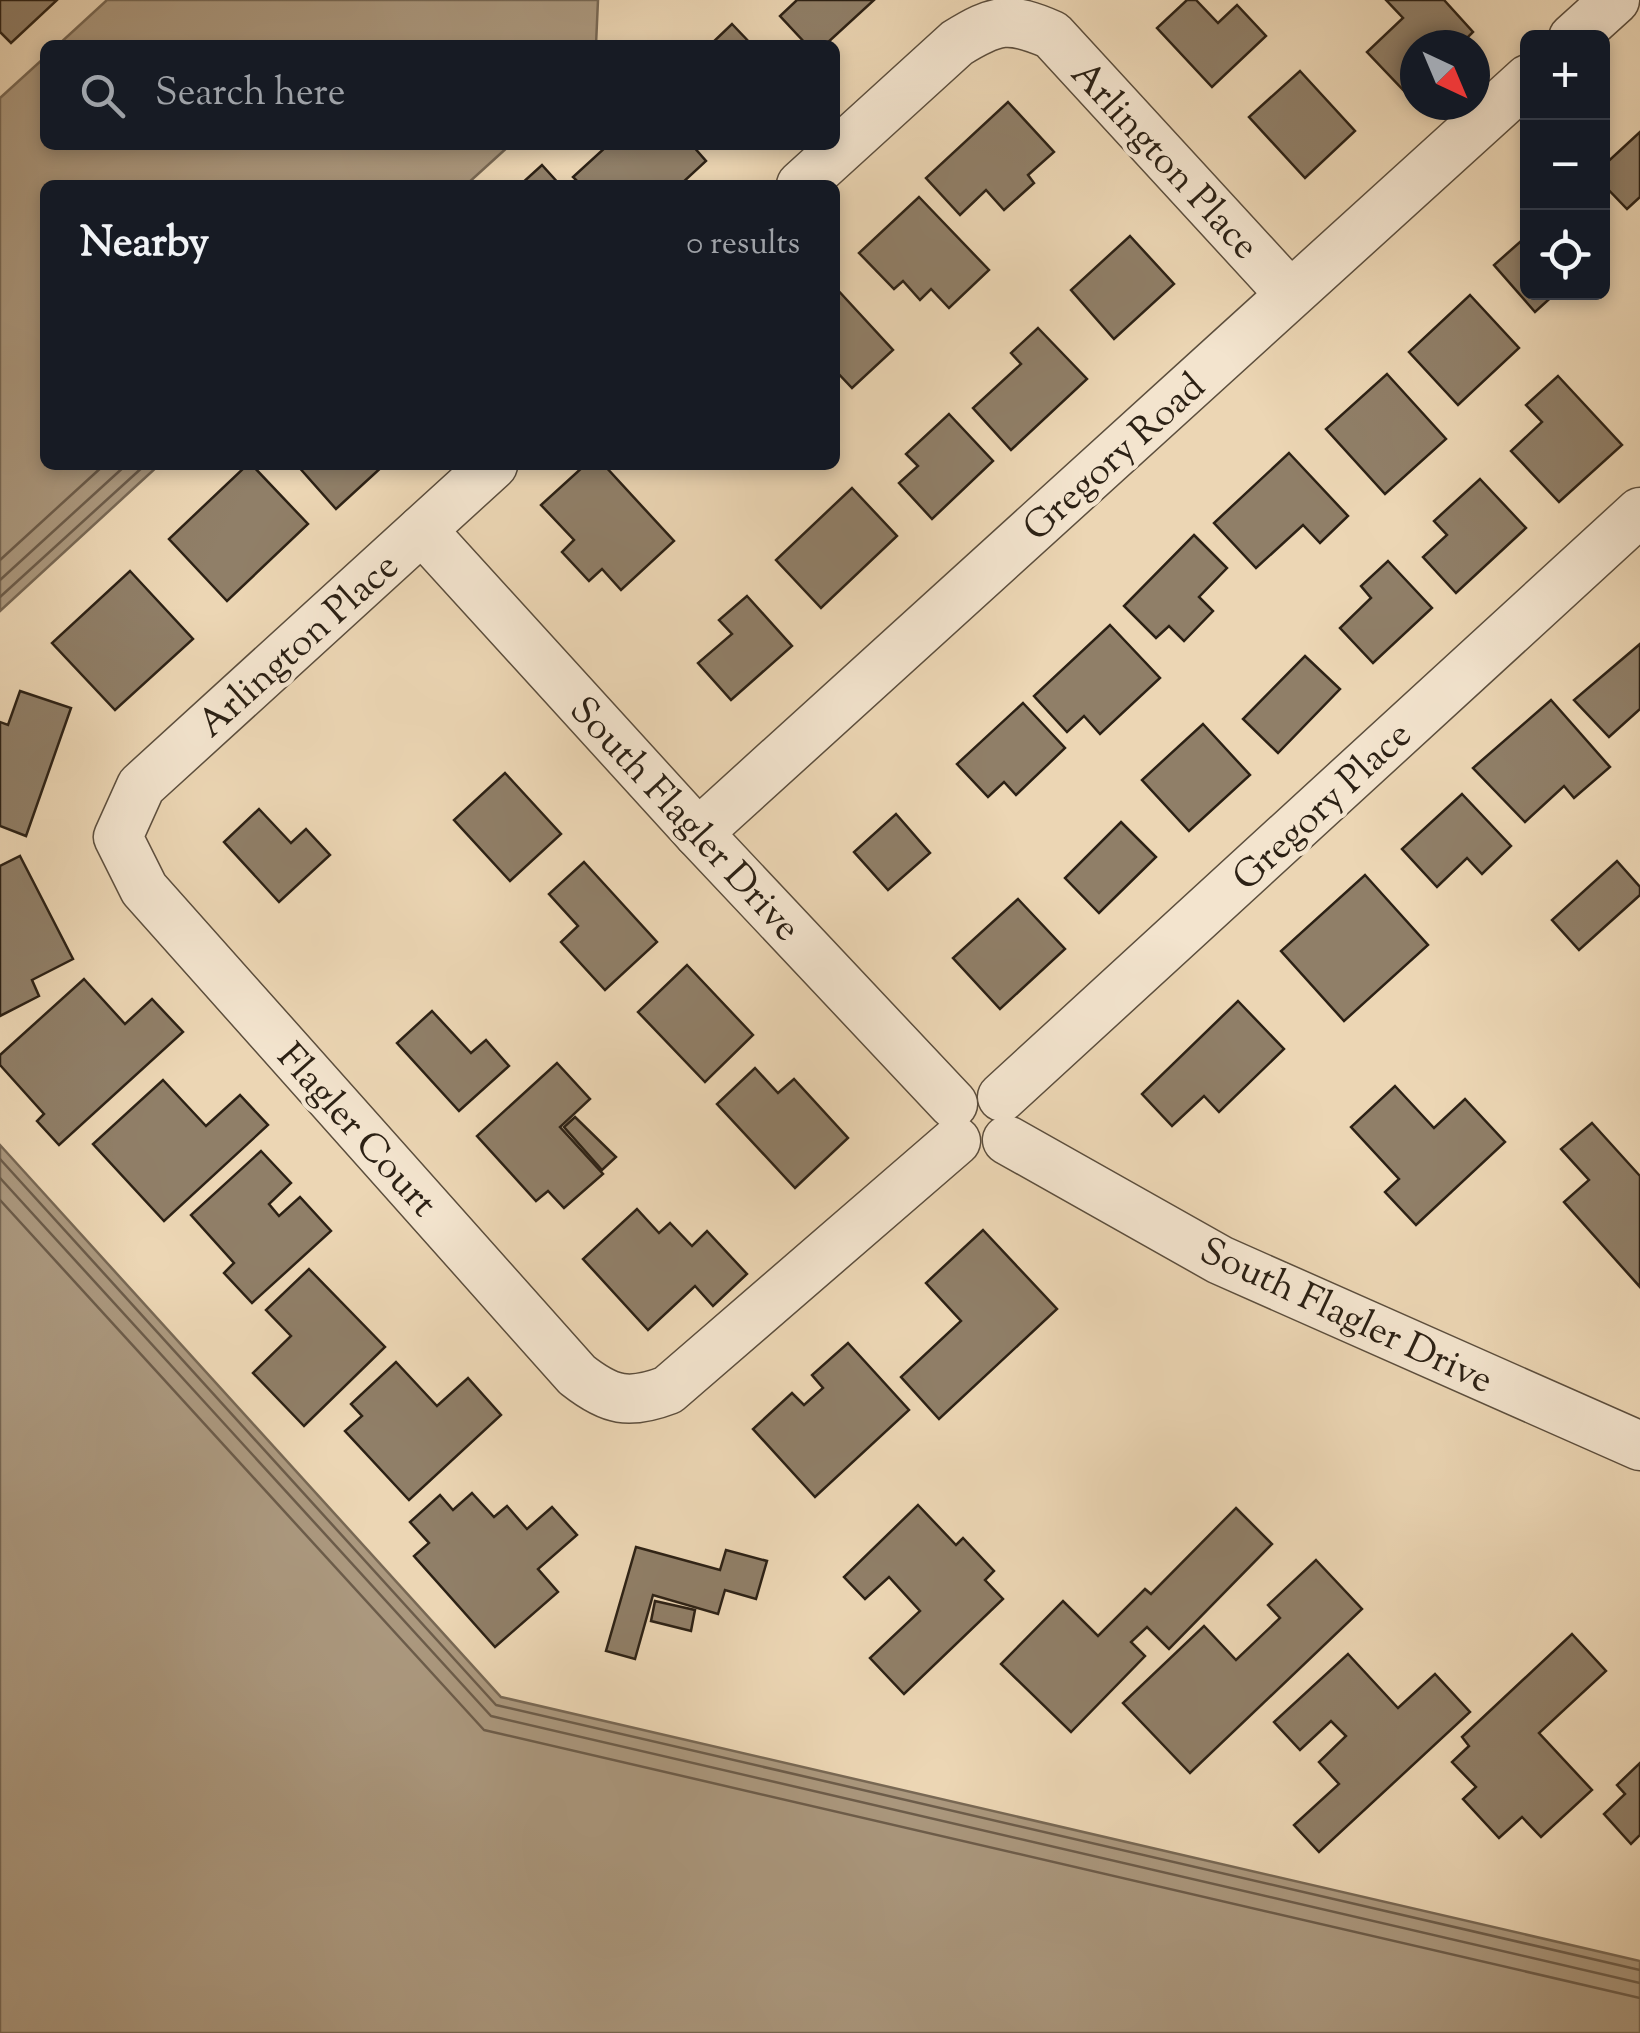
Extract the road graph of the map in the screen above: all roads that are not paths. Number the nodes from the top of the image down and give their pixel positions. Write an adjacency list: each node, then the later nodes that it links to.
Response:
1 (1520, 86): 5 (street, Gregory Road)
2 (840, 149): 5 (street, Arlington Place)
3 (838, 150): 4 (street, Arlington Place)
4 (805, 180)
5 (1290, 294): 9 (street, Gregory Road)
6 (488, 470): 8 (street, Arlington Place)
7 (1640, 512): 11 (street, Gregory Place)
8 (422, 530): 9 (street, South Flagler Drive); 10 (street, Arlington Place)
9 (698, 832): 12 (street, South Flagler Drive)
10 (118, 837): 12 (street, Flagler Court)
11 (1005, 1118): 12 (street); 13 (street, South Flagler Drive)
12 (954, 1123)
13 (1640, 1446)

